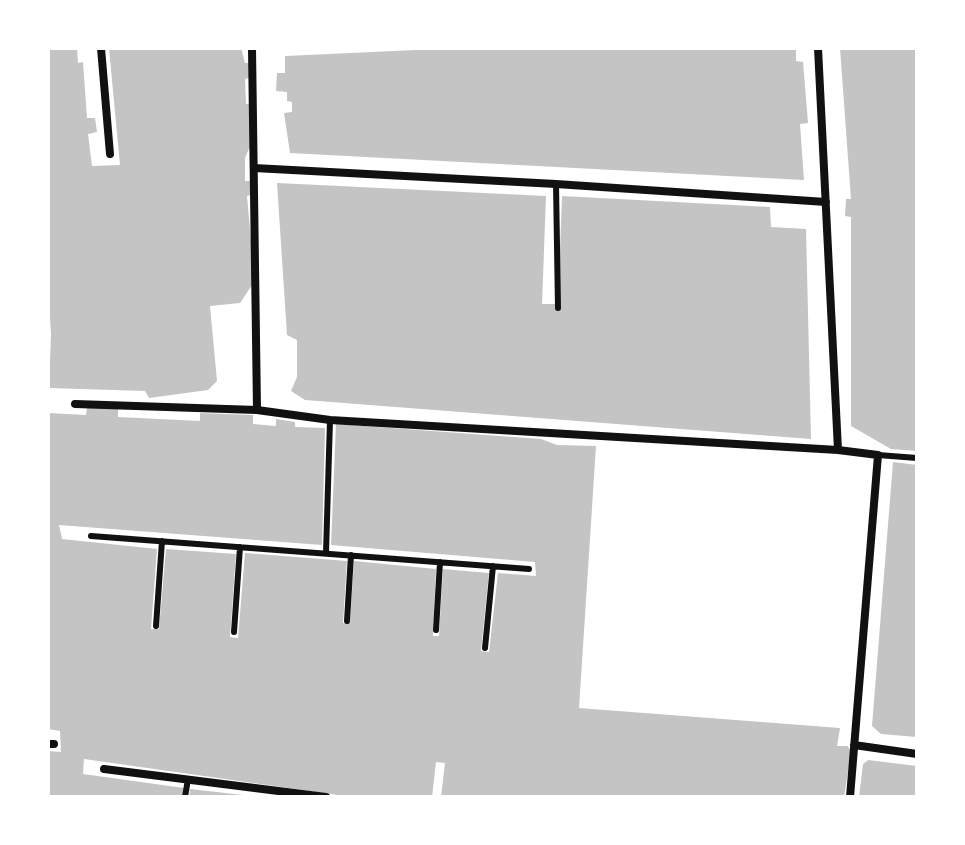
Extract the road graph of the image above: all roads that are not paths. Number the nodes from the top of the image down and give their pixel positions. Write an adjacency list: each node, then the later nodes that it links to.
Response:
1 (101, 48): 4 (street)
2 (252, 48): 5 (street)
3 (818, 48): 7 (street)
4 (110, 154)
5 (254, 168): 6 (street); 10 (street)
6 (556, 184): 7 (street); 8 (lane)
7 (826, 202): 12 (street)
8 (558, 308)
9 (75, 404): 10 (street)
10 (257, 410): 11 (street)
11 (330, 420): 12 (street); 18 (lane)
12 (838, 450): 13 (street)
13 (878, 455): 14 (lane); 28 (street)
14 (917, 458)
15 (91, 536): 16 (lane)
16 (162, 541): 17 (lane); 24 (lane)
17 (240, 547): 18 (lane); 26 (lane)
18 (326, 553): 19 (lane)
19 (351, 555): 20 (lane); 23 (lane)
20 (440, 562): 21 (lane); 25 (lane)
21 (493, 566): 22 (lane); 27 (lane)
22 (529, 569)
23 (347, 621)
24 (156, 626)
25 (436, 630)
26 (234, 632)
27 (485, 648)
28 (854, 745): 29 (street); 34 (street)
29 (917, 754)
30 (104, 769): 31 (street)
31 (188, 779): 32 (lane); 33 (street)
32 (185, 797)
33 (326, 797)
34 (850, 797)

